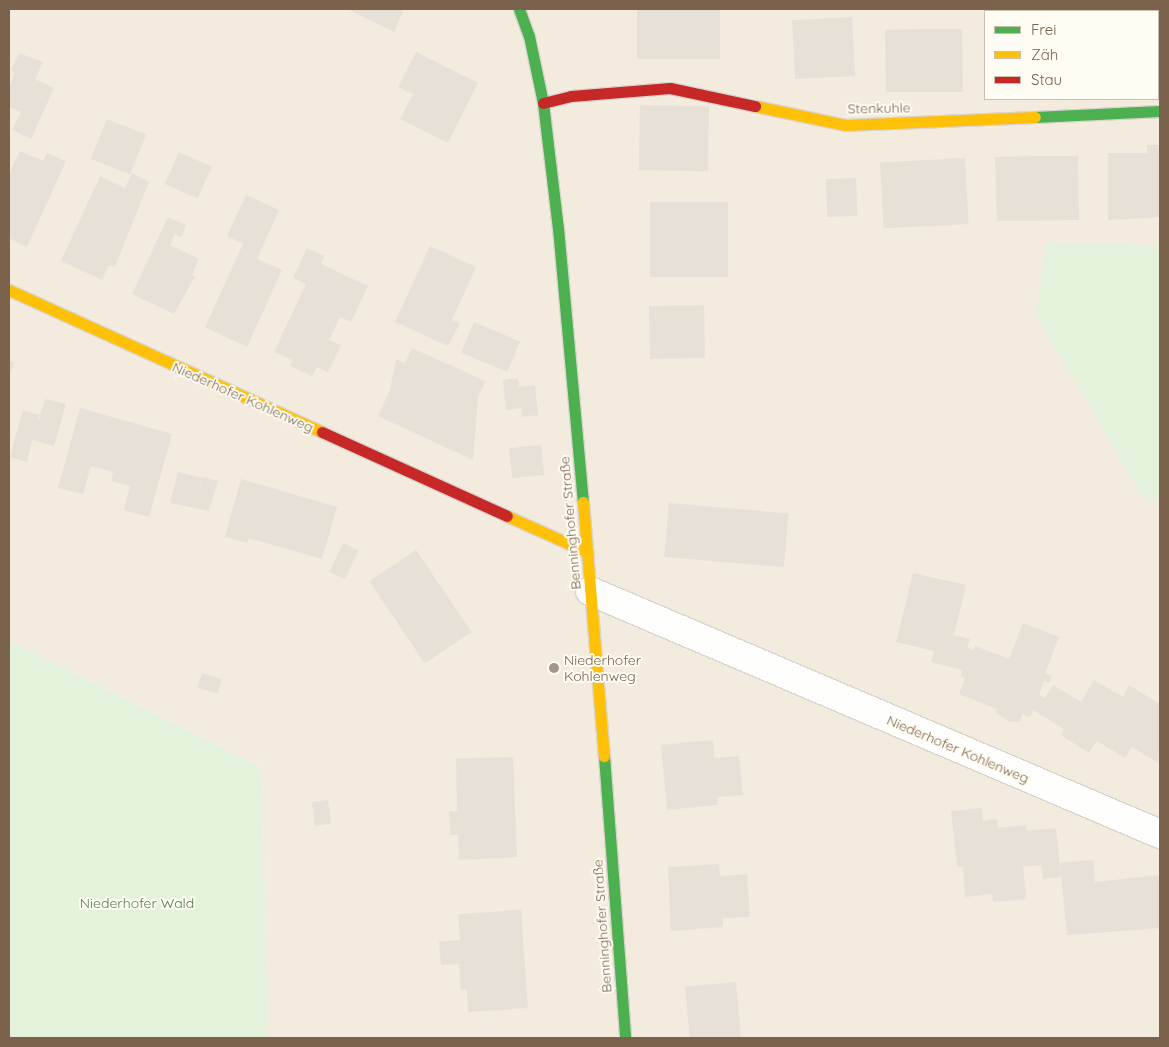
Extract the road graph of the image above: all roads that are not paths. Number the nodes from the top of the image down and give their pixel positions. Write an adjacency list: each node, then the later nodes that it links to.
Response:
1 (519, 9): 2 (street, Benninghofer Straße)
2 (543, 103): 3 (street, Stenkuhle); 5 (street, Benninghofer Straße)
3 (1160, 111)
4 (9, 290): 5 (street, Niederhofer Kohlenweg)
5 (587, 552): 6 (street, Benninghofer Straße)
6 (590, 591): 7 (street, Niederhofer Kohlenweg); 8 (street, Benninghofer Straße)
7 (1160, 834)
8 (625, 1038)

